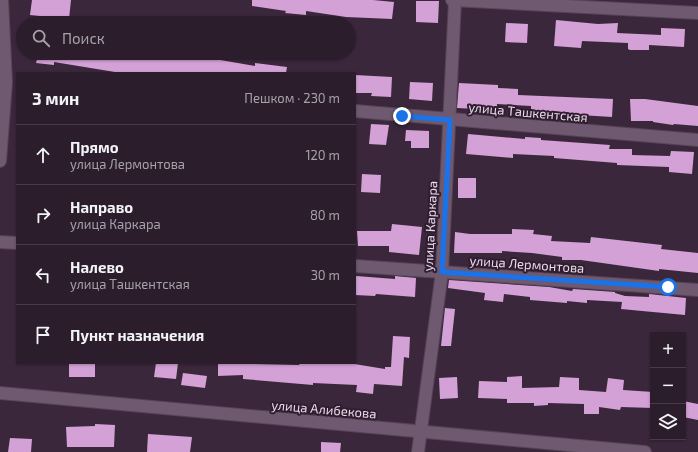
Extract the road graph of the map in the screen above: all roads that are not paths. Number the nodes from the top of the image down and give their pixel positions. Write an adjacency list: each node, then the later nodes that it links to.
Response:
1 (2, 0): 5 (street)
2 (452, 0): 3 (street)
3 (455, 0): 4 (street); 7 (street, улица Каркара)
4 (698, 13)
5 (8, 82): 9 (street)
6 (356, 111): 7 (street, улица Ташкентская)
7 (450, 120): 8 (street, улица Ташкентская); 13 (street, улица Каркара)
8 (698, 140)
9 (0, 161)
10 (0, 242): 11 (street)
11 (16, 243)
12 (356, 266): 13 (street, улица Лермонтова)
13 (442, 272): 14 (street, улица Лермонтова); 16 (street, улица Каркара)
14 (698, 290)
15 (0, 393): 16 (street, улица Алибекова)
16 (420, 432): 17 (street, улица Каркара); 18 (street, улица Алибекова)
17 (418, 452)
18 (646, 452)

